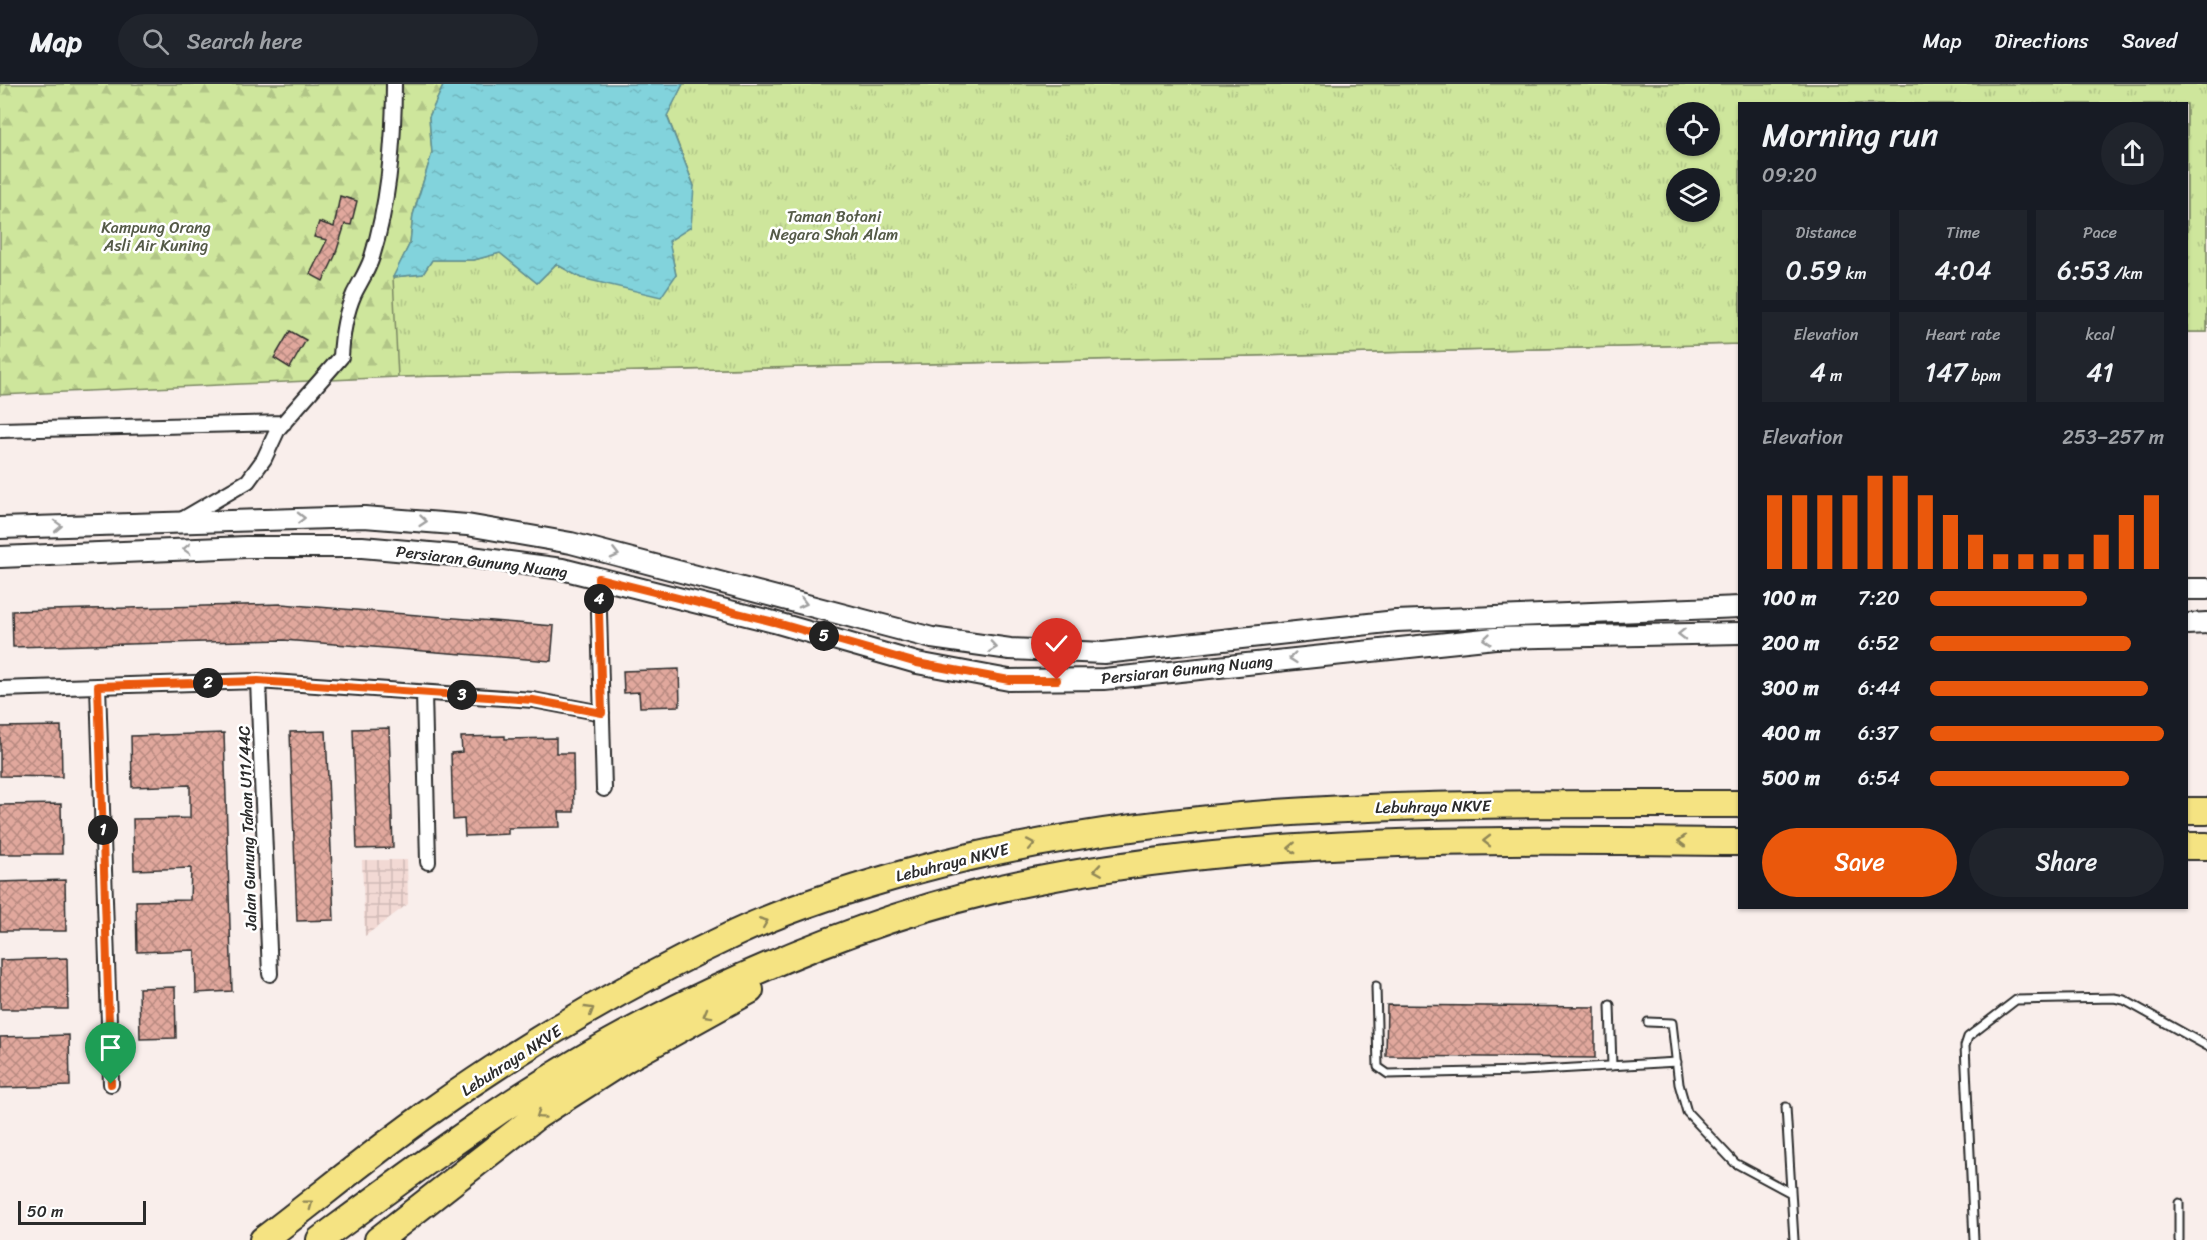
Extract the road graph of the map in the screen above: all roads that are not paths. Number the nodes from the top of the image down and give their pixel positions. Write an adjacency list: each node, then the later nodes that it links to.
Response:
1 (394, 84): 2 (street)
2 (284, 423): 3 (street); 4 (street)
3 (0, 430)
4 (178, 522): 5 (street, Persiaran Gunung Nuang, one-way to 4); 10 (street, Persiaran Gunung Nuang, one-way to 10)
5 (0, 528)
6 (0, 556): 7 (street, Persiaran Gunung Nuang, one-way to 6)
7 (598, 578): 13 (street, Persiaran Gunung Nuang, one-way to 7); 18 (street)
8 (2188, 589): 9 (street)
9 (2207, 589)
10 (1738, 607)
11 (2207, 623): 12 (street)
12 (2188, 624)
13 (1738, 633)
14 (258, 681): 15 (street); 17 (street); 28 (street, Jalan Gunung Tahan U11/44C)
15 (98, 686): 16 (street); 35 (street)
16 (0, 689)
17 (424, 693): 18 (street); 26 (street)
18 (602, 713): 19 (street)
19 (604, 789)
20 (1738, 804): 39 (highway, Lebuhraya NKVE, one-way to 20)
21 (2188, 811): 22 (highway)
22 (2207, 811)
23 (1738, 842): 27 (highway, one-way to 27)
24 (2188, 846): 25 (highway)
25 (2207, 846)
26 (428, 862)
27 (849, 933): 40 (highway); 41 (highway, one-way to 41)
28 (270, 974)
29 (1376, 986): 34 (lane)
30 (1610, 1005): 34 (lane)
31 (1648, 1022): 33 (lane)
32 (2207, 1046): 43 (lane)
33 (1677, 1062): 34 (lane); 37 (lane)
34 (1612, 1066)
35 (111, 1084)
36 (1786, 1107): 37 (lane)
37 (1791, 1193): 42 (lane)
38 (2179, 1203): 44 (lane)
39 (263, 1240)
40 (320, 1240)
41 (378, 1240)
42 (1794, 1240)
43 (1974, 1240)
44 (2179, 1240)

